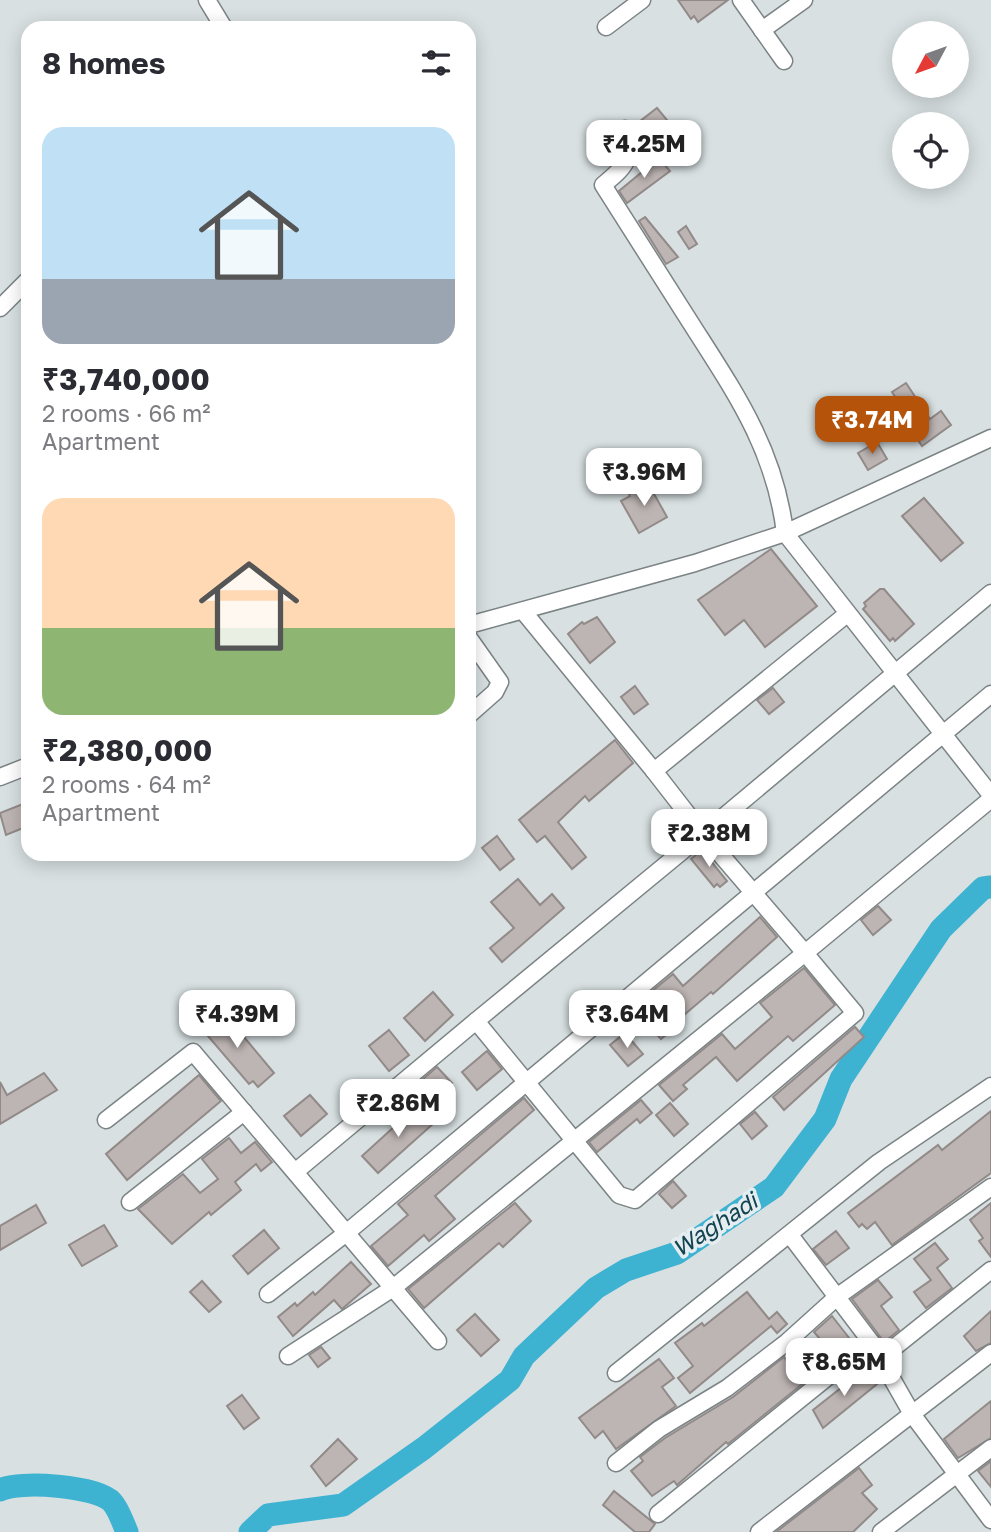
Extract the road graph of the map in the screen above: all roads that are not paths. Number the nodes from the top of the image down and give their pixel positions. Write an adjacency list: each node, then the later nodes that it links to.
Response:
1 (207, 0): 5 (street)
2 (642, 0): 6 (street)
3 (741, 0): 7 (street)
4 (804, 0): 7 (street)
5 (220, 21)
6 (606, 27)
7 (762, 30): 8 (street)
8 (784, 61)
9 (625, 130): 13 (street)
10 (21, 286): 11 (street)
11 (1, 304)
12 (991, 438): 13 (street)
13 (785, 533): 15 (street); 16 (street)
14 (991, 593): 19 (street)
15 (523, 611): 17 (street); 24 (street)
16 (847, 614): 19 (street); 24 (street)
17 (476, 623)
18 (476, 648): 21 (street)
19 (894, 673): 22 (street); 27 (street)
20 (991, 694): 22 (street)
21 (476, 709)
22 (943, 734): 26 (street); 28 (street)
23 (21, 769): 25 (street)
24 (654, 771): 27 (street)
25 (0, 777)
26 (991, 797): 29 (street)
27 (703, 834): 28 (street); 30 (street)
28 (755, 893): 29 (street); 31 (street)
29 (806, 953): 35 (street); 35 (street)
30 (476, 1021): 31 (street); 36 (street)
31 (526, 1082): 35 (street); 39 (street)
32 (991, 1086): 40 (street)
33 (244, 1112): 34 (street); 36 (street); 38 (street)
34 (106, 1120)
35 (575, 1141): 42 (street)
36 (295, 1172): 39 (street)
37 (990, 1189): 44 (street)
38 (130, 1202)
39 (345, 1234): 42 (street); 43 (street)
40 (790, 1235): 44 (street); 50 (street)
41 (991, 1270): 49 (street)
42 (393, 1288): 45 (street); 48 (street)
43 (268, 1294)
44 (838, 1296): 46 (street); 53 (street)
45 (438, 1341)
46 (871, 1342): 49 (street); 55 (street)
47 (991, 1353): 51 (street)
48 (288, 1356)
49 (881, 1358): 51 (street)
50 (616, 1373)
51 (912, 1414): 54 (street); 57 (street)
52 (991, 1448): 54 (street)
53 (616, 1463)
54 (957, 1475): 56 (street); 58 (street)
55 (658, 1514)
56 (991, 1520)
57 (760, 1532)
58 (880, 1532)

